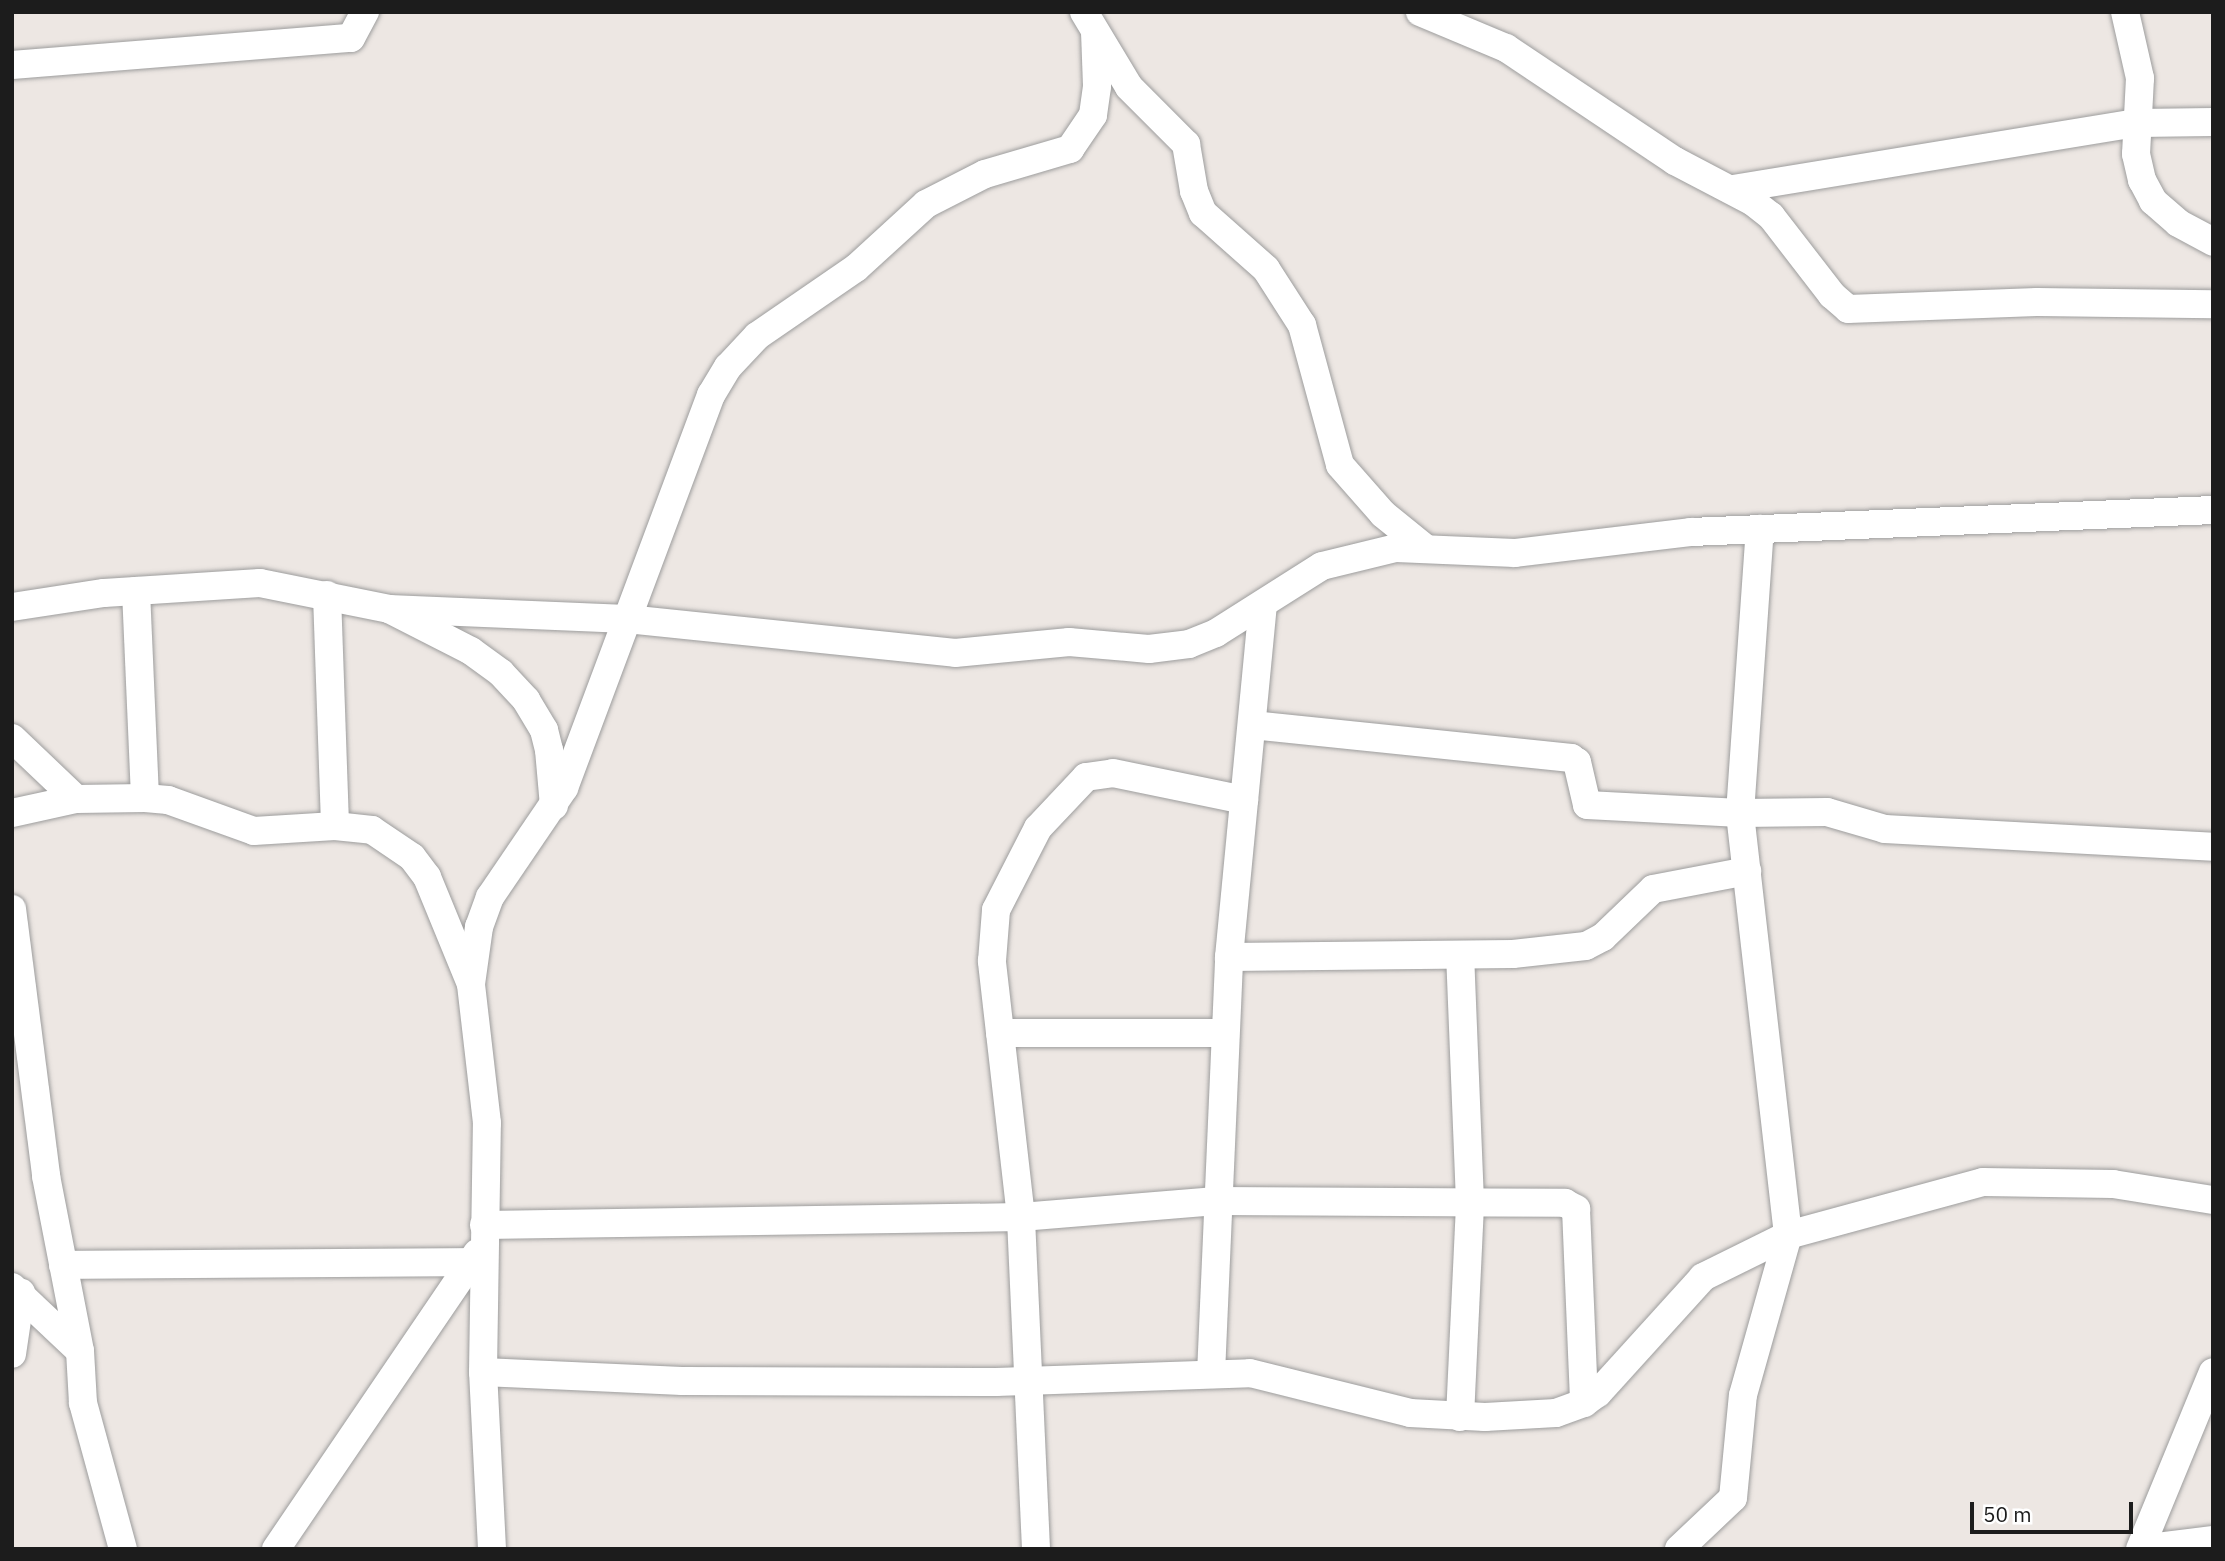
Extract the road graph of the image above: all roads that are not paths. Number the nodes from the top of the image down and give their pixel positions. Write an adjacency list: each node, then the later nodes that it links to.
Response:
1 (365, 12): 5 (street)
2 (1420, 12): 8 (street)
3 (2125, 12): 7 (street)
4 (1090, 22): 13 (street); 19 (street)
5 (12, 65)
6 (2213, 122): 7 (street)
7 (2138, 123): 8 (street); 9 (street)
8 (1733, 189): 10 (street)
9 (2213, 243)
10 (2213, 304)
11 (2213, 510): 12 (street)
12 (1760, 529): 13 (street); 27 (street)
13 (1425, 548): 16 (street)
14 (136, 591): 15 (street); 17 (street); 22 (street)
15 (327, 595): 18 (street); 28 (street)
16 (1264, 605): 19 (street); 20 (street)
17 (12, 607)
18 (389, 609): 19 (street); 25 (street)
19 (627, 619): 25 (street)
20 (1251, 725): 24 (street); 27 (street)
21 (12, 738): 23 (street)
22 (145, 798): 23 (street); 28 (street)
23 (76, 799): 26 (street)
24 (1244, 800): 33 (street); 35 (street)
25 (554, 807): 34 (street)
26 (12, 813)
27 (1740, 813): 29 (street); 30 (street)
28 (334, 827): 34 (street)
29 (2213, 847)
30 (1747, 871): 32 (street); 41 (street)
31 (12, 909): 43 (street)
32 (1460, 955): 33 (street); 39 (street)
33 (1229, 957): 36 (street)
34 (471, 984): 42 (street)
35 (1000, 1033): 36 (street); 40 (street)
36 (1225, 1033): 38 (street)
37 (2213, 1200): 41 (street)
38 (1216, 1201): 39 (street); 40 (street); 49 (street)
39 (1470, 1202): 51 (street); 52 (street)
40 (1021, 1217): 42 (street); 50 (street)
41 (1788, 1235): 51 (street); 59 (street)
42 (479, 1244): 43 (street); 47 (street); 56 (street)
43 (63, 1265): 45 (street)
44 (16, 1290): 45 (street); 46 (street)
45 (80, 1351): 55 (street)
46 (12, 1354)
47 (483, 1372): 50 (street); 57 (street)
48 (2213, 1372): 53 (street)
49 (1211, 1374): 50 (street); 52 (street)
50 (1027, 1381): 58 (street)
51 (1584, 1403): 52 (street)
52 (1460, 1417)
53 (2204, 1422): 60 (street)
54 (2213, 1540): 60 (street)
55 (123, 1549)
56 (276, 1549)
57 (492, 1549)
58 (1036, 1549)
59 (1679, 1549)
60 (2141, 1549)

